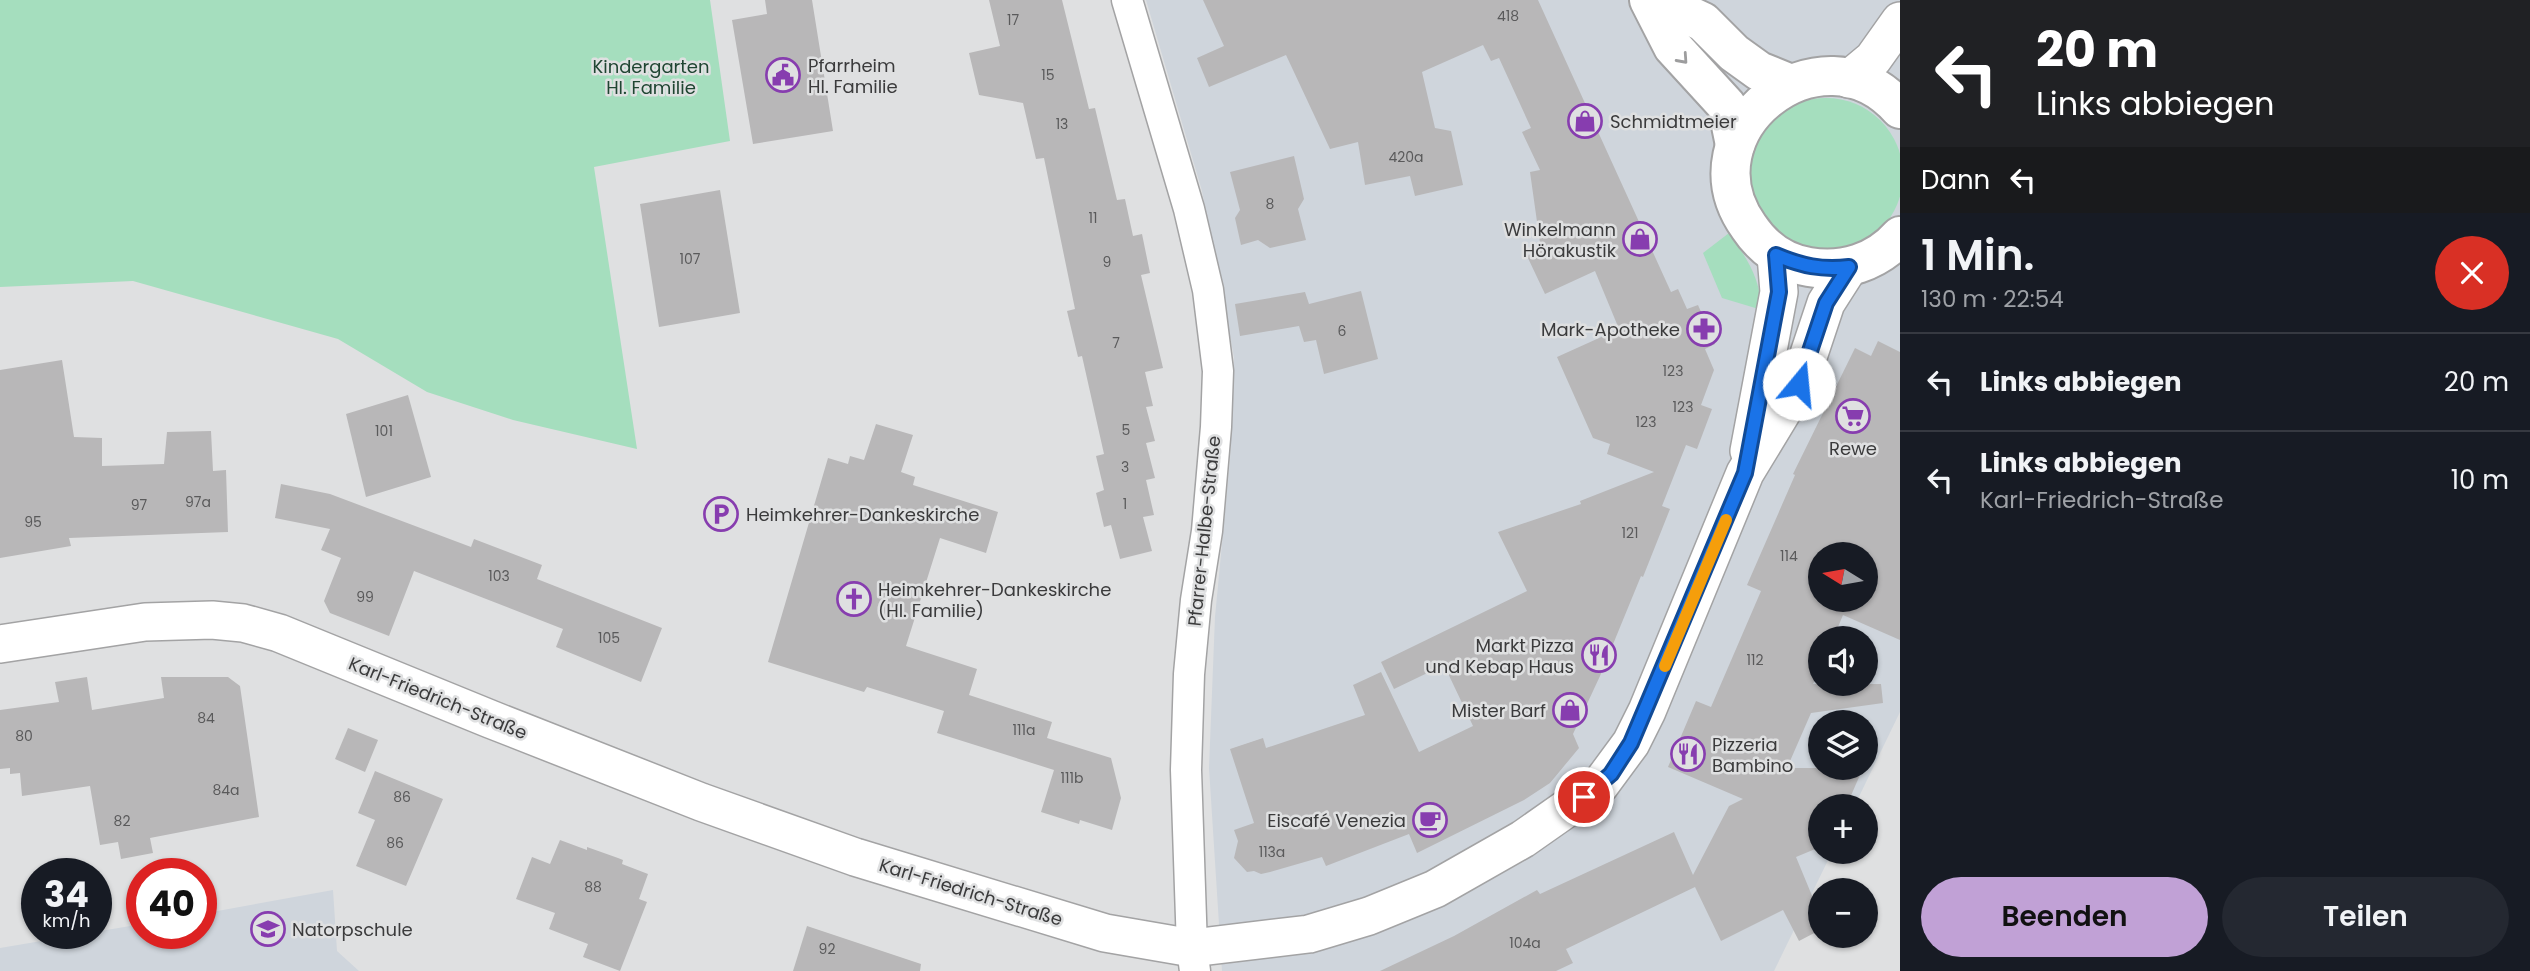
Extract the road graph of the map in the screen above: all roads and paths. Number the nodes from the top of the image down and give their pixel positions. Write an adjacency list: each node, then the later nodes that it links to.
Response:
1 (1127, 0): 13 (street, Pfarrer-Halbe-Straße)
2 (1649, 0): 8 (main road, one-way to 8)
3 (1657, 0): 6 (main road)
4 (1900, 21): 5 (street)
5 (1849, 79): 6 (main road); 7 (main road)
6 (1791, 84): 8 (main road)
7 (1900, 110)
8 (1735, 145): 9 (main road)
9 (1776, 255): 10 (main road); 11 (street, Karl-Friedrich-Straße)
10 (1881, 256): 11 (street, Karl-Friedrich-Straße)
11 (1745, 473): 13 (street, Karl-Friedrich-Straße)
12 (0, 644): 13 (street, Karl-Friedrich-Straße)
13 (1193, 959)

